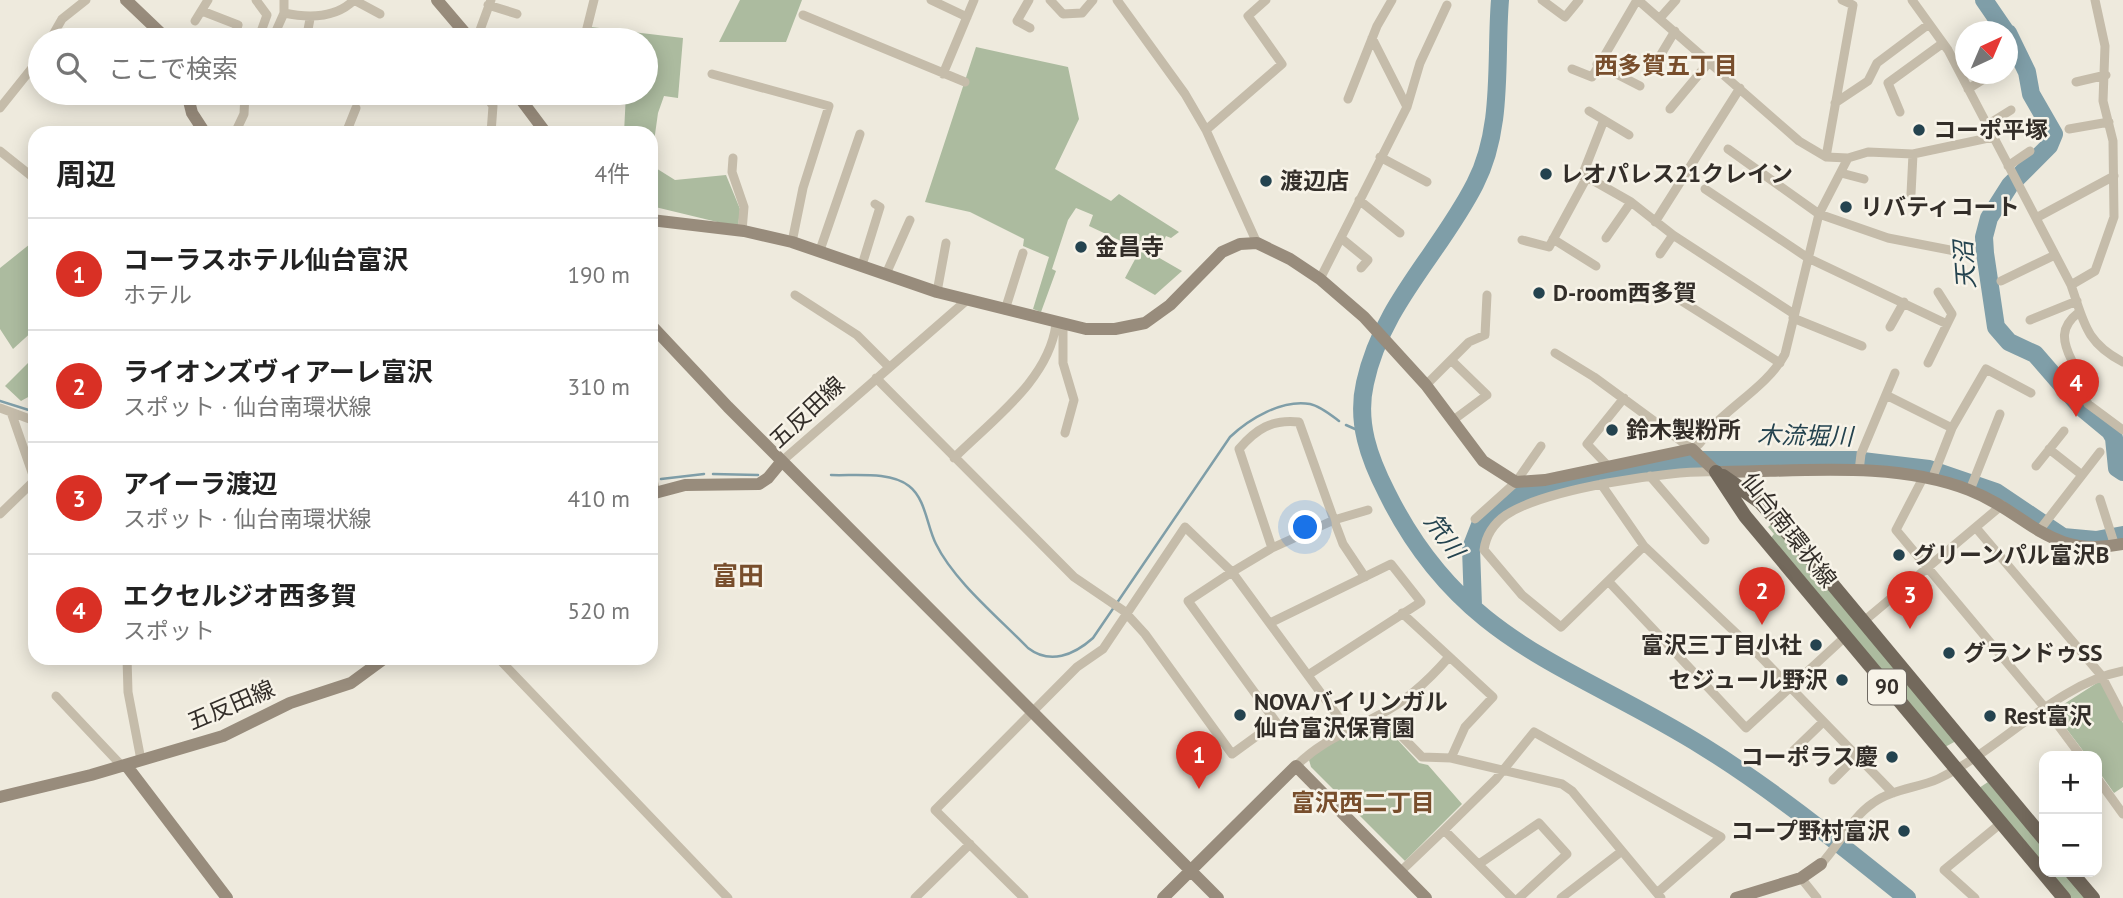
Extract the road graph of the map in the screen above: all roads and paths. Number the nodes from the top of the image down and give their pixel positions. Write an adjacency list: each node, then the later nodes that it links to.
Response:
1 (86, 0): 35 (street)
2 (126, 0): 36 (street)
3 (208, 0): 25 (street)
4 (256, 0): 38 (street)
5 (284, 0): 26 (street)
6 (437, 0): 41 (street)
7 (594, 0): 43 (street)
8 (931, 0): 30 (street)
9 (975, 0): 30 (street)
10 (1029, 0): 44 (street)
11 (1049, 0): 12 (street)
12 (1093, 0)
13 (1117, 0): 84 (street)
14 (1265, 0): 84 (street)
15 (1392, 0): 46 (street)
16 (1542, 0): 17 (street)
17 (1579, 0)
18 (1637, 0): 31 (street); 49 (street)
19 (1676, 0): 31 (street)
20 (1842, 0): 63 (street)
21 (2095, 0): 55 (street)
22 (489, 2): 28 (street); 42 (street)
23 (1917, 2): 34 (street)
24 (1447, 5): 68 (street)
25 (202, 11): 33 (street); 37 (street)
26 (284, 13): 32 (street); 39 (street)
27 (380, 14): 32 (street)
28 (517, 14)
29 (803, 15): 54 (street)
30 (967, 17): 54 (street)
31 (1660, 18): 45 (street)
32 (310, 19): 40 (street)
33 (195, 21)
34 (1929, 24): 47 (street); 63 (street)
35 (57, 28)
36 (156, 28)
37 (237, 28)
38 (262, 28)
39 (277, 28)
40 (308, 28)
41 (458, 28)
42 (481, 28)
43 (587, 28)
44 (1030, 28)
45 (1675, 31): 48 (street); 50 (street)
46 (1372, 38): 62 (street); 68 (street)
47 (1943, 43): 61 (street); 74 (street)
48 (1710, 61): 60 (street); 71 (street)
49 (1597, 64): 51 (street); 59 (street)
50 (1654, 66)
51 (1572, 69)
52 (28, 73): 69 (street)
53 (712, 74): 121 (street)
54 (943, 74): 56 (street)
55 (2106, 75): 57 (street); 76 (street)
56 (965, 82)
57 (2076, 82)
58 (1976, 84): 61 (street)
59 (1640, 86)
60 (1740, 88): 93 (street); 113 (street)
61 (1968, 89): 77 (street)
62 (1348, 99)
63 (1835, 103): 93 (street)
64 (190, 105): 78 (street)
65 (244, 105): 79 (street)
66 (492, 105): 81 (street)
67 (525, 105): 82 (street)
68 (1407, 107): 92 (street)
69 (0, 108)
70 (356, 108): 80 (street)
71 (1670, 109)
72 (2011, 110): 77 (street)
73 (1589, 111): 75 (street)
74 (1900, 112)
75 (1604, 120): 86 (street); 100 (street)
76 (2109, 122): 83 (street); 99 (street)
77 (1987, 125): 87 (street)
78 (200, 126)
79 (238, 126)
80 (349, 126)
81 (492, 126)
82 (541, 126)
83 (2069, 129)
84 (1206, 130): 123 (street)
85 (860, 134): 124 (street)
86 (1629, 135)
87 (1993, 137): 91 (street); 96 (street)
88 (1728, 149): 108 (street)
89 (0, 151): 97 (street)
90 (2030, 151): 96 (street)
91 (1913, 154): 95 (street); 104 (street)
92 (1380, 157): 102 (street); 105 (street)
93 (1826, 157): 95 (street)
94 (733, 158): 114 (street)
95 (1848, 159): 98 (street)
96 (2010, 171): 109 (street)
97 (28, 173)
98 (1841, 173): 101 (street); 108 (street)
99 (2114, 176): 109 (street); 110 (street)
100 (1587, 177): 106 (street); 119 (street)
101 (1864, 179)
102 (1427, 182)
103 (1704, 189): 129 (street)
104 (1911, 194)
105 (1359, 200): 115 (street); 117 (street)
106 (1631, 202): 113 (street); 118 (street)
107 (875, 204): 130 (street)
108 (1819, 214): 125 (street); 129 (street)
109 (2036, 218): 128 (street)
110 (2118, 218): 136 (street)
111 (910, 220): 133 (street)
112 (658, 221): 114 (street)
113 (1655, 222): 116 (street)
114 (742, 231): 121 (street)
115 (1400, 233)
116 (1673, 235): 127 (street); 147 (street)
117 (1341, 238): 132 (street); 134 (street)
118 (1606, 238)
119 (1553, 239): 120 (street); 131 (street)
120 (1522, 240)
121 (792, 242): 124 (street)
122 (946, 243): 137 (street)
123 (1257, 243): 134 (street); 149 (street)
124 (820, 250): 130 (street)
125 (1955, 251)
126 (1023, 253): 145 (street)
127 (1660, 254)
128 (2055, 255): 135 (street); 136 (street)
129 (1808, 258): 144 (street); 147 (street)
130 (862, 264): 133 (street)
131 (1595, 266)
132 (1361, 268)
133 (886, 274): 137 (street)
134 (1320, 279): 163 (street)
135 (2001, 281)
136 (2071, 285): 143 (street)
137 (937, 292): 141 (street)
138 (1938, 292): 150 (street)
139 (794, 295): 160 (street)
140 (1487, 295): 155 (street)
141 (967, 300): 145 (street); 160 (street, 五反田線)
142 (1680, 300): 158 (street)
143 (2077, 301): 146 (street); 148 (street)
144 (1904, 302): 150 (street); 151 (street)
145 (1005, 310): 149 (street)
146 (2078, 313): 156 (street); 157 (street)
147 (1793, 316): 153 (street); 158 (street)
148 (2031, 320)
149 (1059, 324): 176 (street); 181 (street)
150 (1947, 324): 159 (street)
151 (1891, 327)
152 (658, 332): 183 (street)
153 (1862, 346)
154 (1555, 353): 167 (street)
155 (1451, 360): 163 (street); 172 (street)
156 (2072, 361)
157 (2123, 362)
158 (1780, 363): 179 (street)
159 (1928, 363)
160 (888, 366): 162 (street, 五反田線)
161 (1895, 373): 165 (street)
162 (876, 378): 181 (street); 183 (street, 五反田線)
163 (1426, 385): 172 (street)
164 (2031, 393): 173 (street)
165 (1886, 396): 173 (street); 186 (street)
166 (2084, 397): 174 (street)
167 (1624, 398): 179 (street); 184 (street)
168 (0, 408): 169 (street)
169 (11, 412): 171 (street); 182 (street)
170 (2000, 414): 193 (street)
171 (28, 418)
172 (1452, 421): 191 (street)
173 (1952, 428): 190 (street)
174 (2123, 430)
175 (2064, 431): 178 (street)
176 (1065, 433)
177 (1541, 446): 191 (street)
178 (2049, 449): 185 (street); 188 (street)
179 (1694, 451): 184 (street); 187 (street)
180 (2101, 452): 188 (street)
181 (954, 458): 212 (street)
182 (28, 461)
183 (782, 461): 195 (street, 五反田線); 227 (street)
184 (1607, 465): 191 (street)
185 (2036, 466)
186 (1859, 468): 187 (street); 190 (street)
187 (1713, 469): 189 (street); 214 (main road, 仙台南環状線 / 90); 216 (main road, 仙台南環状線 / 90)
188 (2082, 475): 203 (street)
189 (1650, 476): 192 (street); 204 (street)
190 (1930, 477): 193 (street); 208 (street)
191 (1516, 482): 200 (street)
192 (1601, 484): 206 (street); 211 (street)
193 (1971, 485): 197 (street)
194 (28, 488): 199 (street)
195 (658, 492)
196 (2100, 499): 205 (street)
197 (2002, 505): 202 (street); 203 (street)
198 (1368, 510): 201 (street)
199 (0, 514)
200 (1475, 519)
201 (1335, 520): 207 (street); 207 (street); 210 (street)
202 (1977, 528): 208 (street); 223 (street)
203 (2041, 528): 205 (street)
204 (1705, 540)
205 (2116, 540)
206 (1644, 546): 211 (street); 224 (street)
207 (1272, 548): 209 (street)
208 (1929, 569): 214 (street); 226 (street)
209 (1232, 572): 212 (street); 212 (street); 215 (street)
210 (1365, 577): 213 (street); 215 (street)
211 (1609, 582): 224 (street)
212 (1125, 613): 227 (street)
213 (1402, 613): 217 (street); 222 (street)
214 (1864, 621): 235 (main road, 仙台南環状線 / 90)
215 (1270, 623): 222 (street)
216 (1845, 637): 224 (street); 241 (main road, 仙台南環状線 / 90)
217 (1450, 657): 228 (street); 236 (street)
218 (127, 665): 237 (street)
219 (375, 665): 237 (street, 五反田線)
220 (505, 665): 262 (street)
221 (2123, 671): 223 (street)
222 (1308, 675): 231 (street)
223 (2101, 675): 226 (street); 229 (street)
224 (1789, 687): 230 (street)
225 (56, 696): 238 (street)
226 (2046, 709): 232 (street); 235 (street)
227 (1032, 712): 252 (street); 256 (street)
228 (1381, 715): 231 (street); 236 (street)
229 (2123, 717)
230 (1824, 722): 233 (street); 234 (street)
231 (1348, 730): 239 (street)
232 (2077, 751)
233 (1791, 753)
234 (1857, 756): 242 (street); 244 (street)
235 (1975, 757): 241 (street); 251 (main road, 仙台南環状線 / 90)
236 (1451, 758): 240 (street)
237 (141, 760): 238 (street, 五反田線)
238 (124, 766): 246 (street, 五反田線); 261 (street)
239 (1296, 766): 256 (street); 257 (street)
240 (1503, 769): 250 (street); 253 (street); 260 (street)
241 (1955, 770): 244 (street); 249 (main road, 仙台南環状線 / 90)
242 (1833, 780)
243 (2102, 785): 247 (street)
244 (1893, 793): 254 (street)
245 (2123, 793): 247 (street)
246 (0, 797)
247 (2113, 800): 248 (street)
248 (2123, 814)
249 (2000, 824): 273 (street); 274 (main road, 仙台南環状線 / 90)
250 (1444, 830): 255 (street); 257 (street)
251 (2039, 833)
252 (970, 844): 263 (street); 264 (street)
253 (1622, 851): 260 (street); 270 (street)
254 (1823, 863): 259 (street)
255 (1479, 864): 268 (street); 269 (street)
256 (1190, 870): 265 (street); 266 (street)
257 (1400, 872): 267 (street)
258 (2075, 877): 275 (main road)
259 (1801, 878): 271 (street); 272 (street)
260 (1659, 895)
261 (227, 898)
262 (728, 898)
263 (915, 898)
264 (1024, 898)
265 (1163, 898)
266 (1218, 898)
267 (1426, 898)
268 (1512, 898)
269 (1519, 898)
270 (1561, 898)
271 (1736, 898)
272 (1817, 898)
273 (1975, 898)
274 (2064, 898)
275 (2093, 898)

